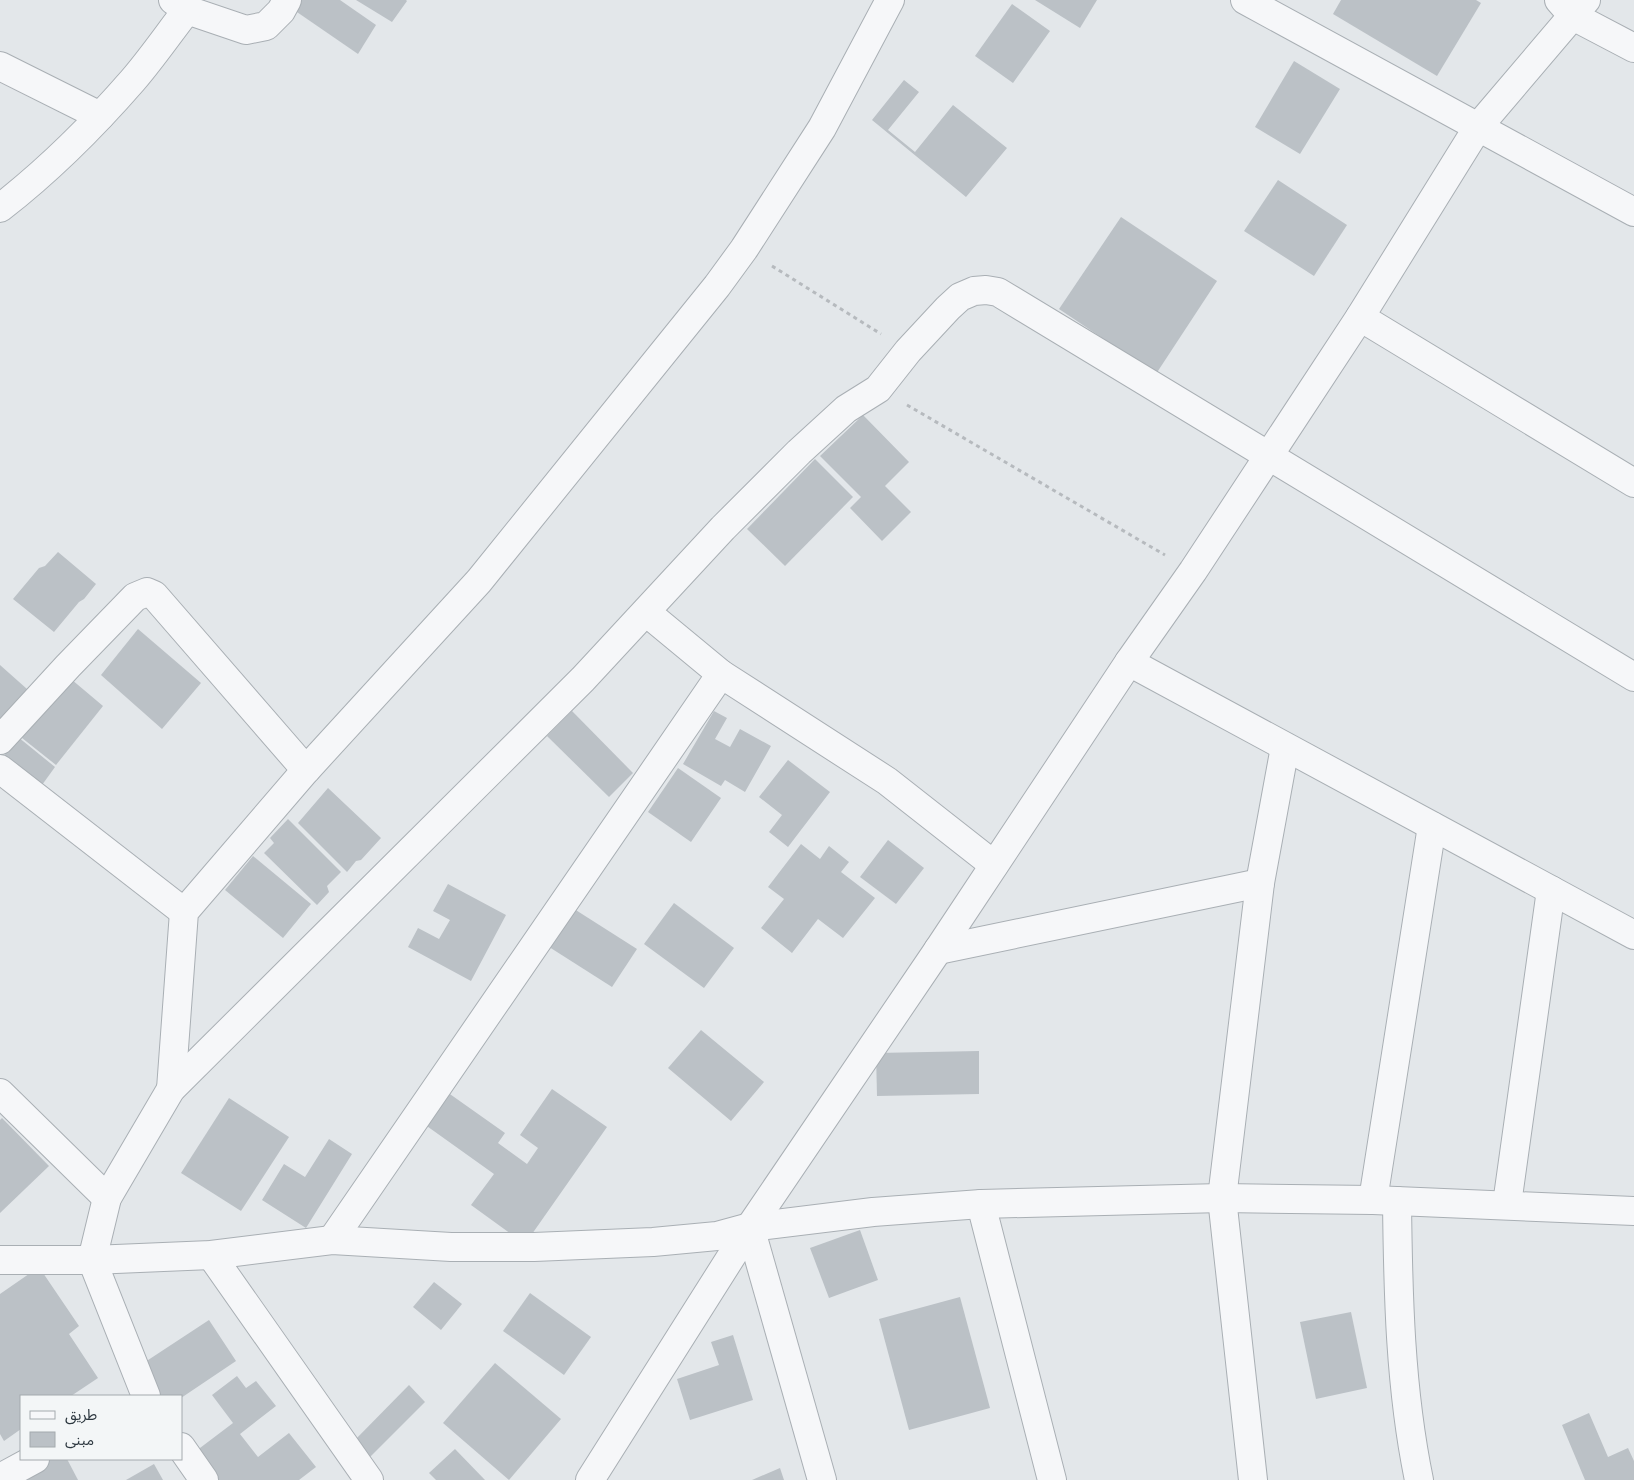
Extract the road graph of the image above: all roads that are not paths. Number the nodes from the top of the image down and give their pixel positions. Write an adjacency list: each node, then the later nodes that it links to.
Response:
1 (287, 0): 4 (street)
2 (890, 0): 22 (street)
3 (1245, 0): 9 (street)
4 (180, 5): 8 (street)
5 (1573, 5): 6 (street); 9 (street)
6 (1634, 48)
7 (0, 66): 8 (street)
8 (100, 116): 10 (street)
9 (1478, 127): 11 (street); 12 (street)
10 (0, 208)
11 (1634, 212)
12 (1360, 316): 13 (street); 14 (street)
13 (1269, 456): 15 (street); 16 (street); 18 (street)
14 (1634, 483)
15 (646, 612): 17 (street); 30 (street)
16 (1129, 662): 20 (street); 24 (street)
17 (721, 674): 24 (street); 39 (street)
18 (1634, 677)
19 (0, 740): 22 (street)
20 (1284, 747): 23 (street); 25 (street)
21 (0, 769): 27 (street)
22 (306, 770): 27 (street)
23 (1432, 826): 26 (street); 34 (street)
24 (994, 865): 29 (street)
25 (1260, 883): 29 (street); 33 (street)
26 (1551, 890): 28 (street); 36 (street)
27 (184, 912): 30 (street)
28 (1634, 936)
29 (938, 950): 38 (street)
30 (171, 1089): 32 (street)
31 (0, 1094): 32 (street)
32 (107, 1198): 42 (street)
33 (1222, 1198): 34 (street); 35 (street); 52 (street)
34 (1385, 1200): 36 (street); 53 (street)
35 (981, 1204): 38 (street); 51 (street)
36 (1507, 1204): 37 (street)
37 (1634, 1211)
38 (750, 1227): 39 (street); 49 (street); 50 (street)
39 (332, 1240): 40 (street)
40 (210, 1255): 42 (street); 48 (street)
41 (0, 1260): 42 (street)
42 (92, 1260): 43 (street)
43 (146, 1395)
44 (182, 1448): 47 (street)
45 (33, 1460): 46 (street)
46 (0, 1479)
47 (204, 1480)
48 (369, 1480)
49 (590, 1480)
50 (822, 1480)
51 (1052, 1480)
52 (1253, 1480)
53 (1418, 1480)

